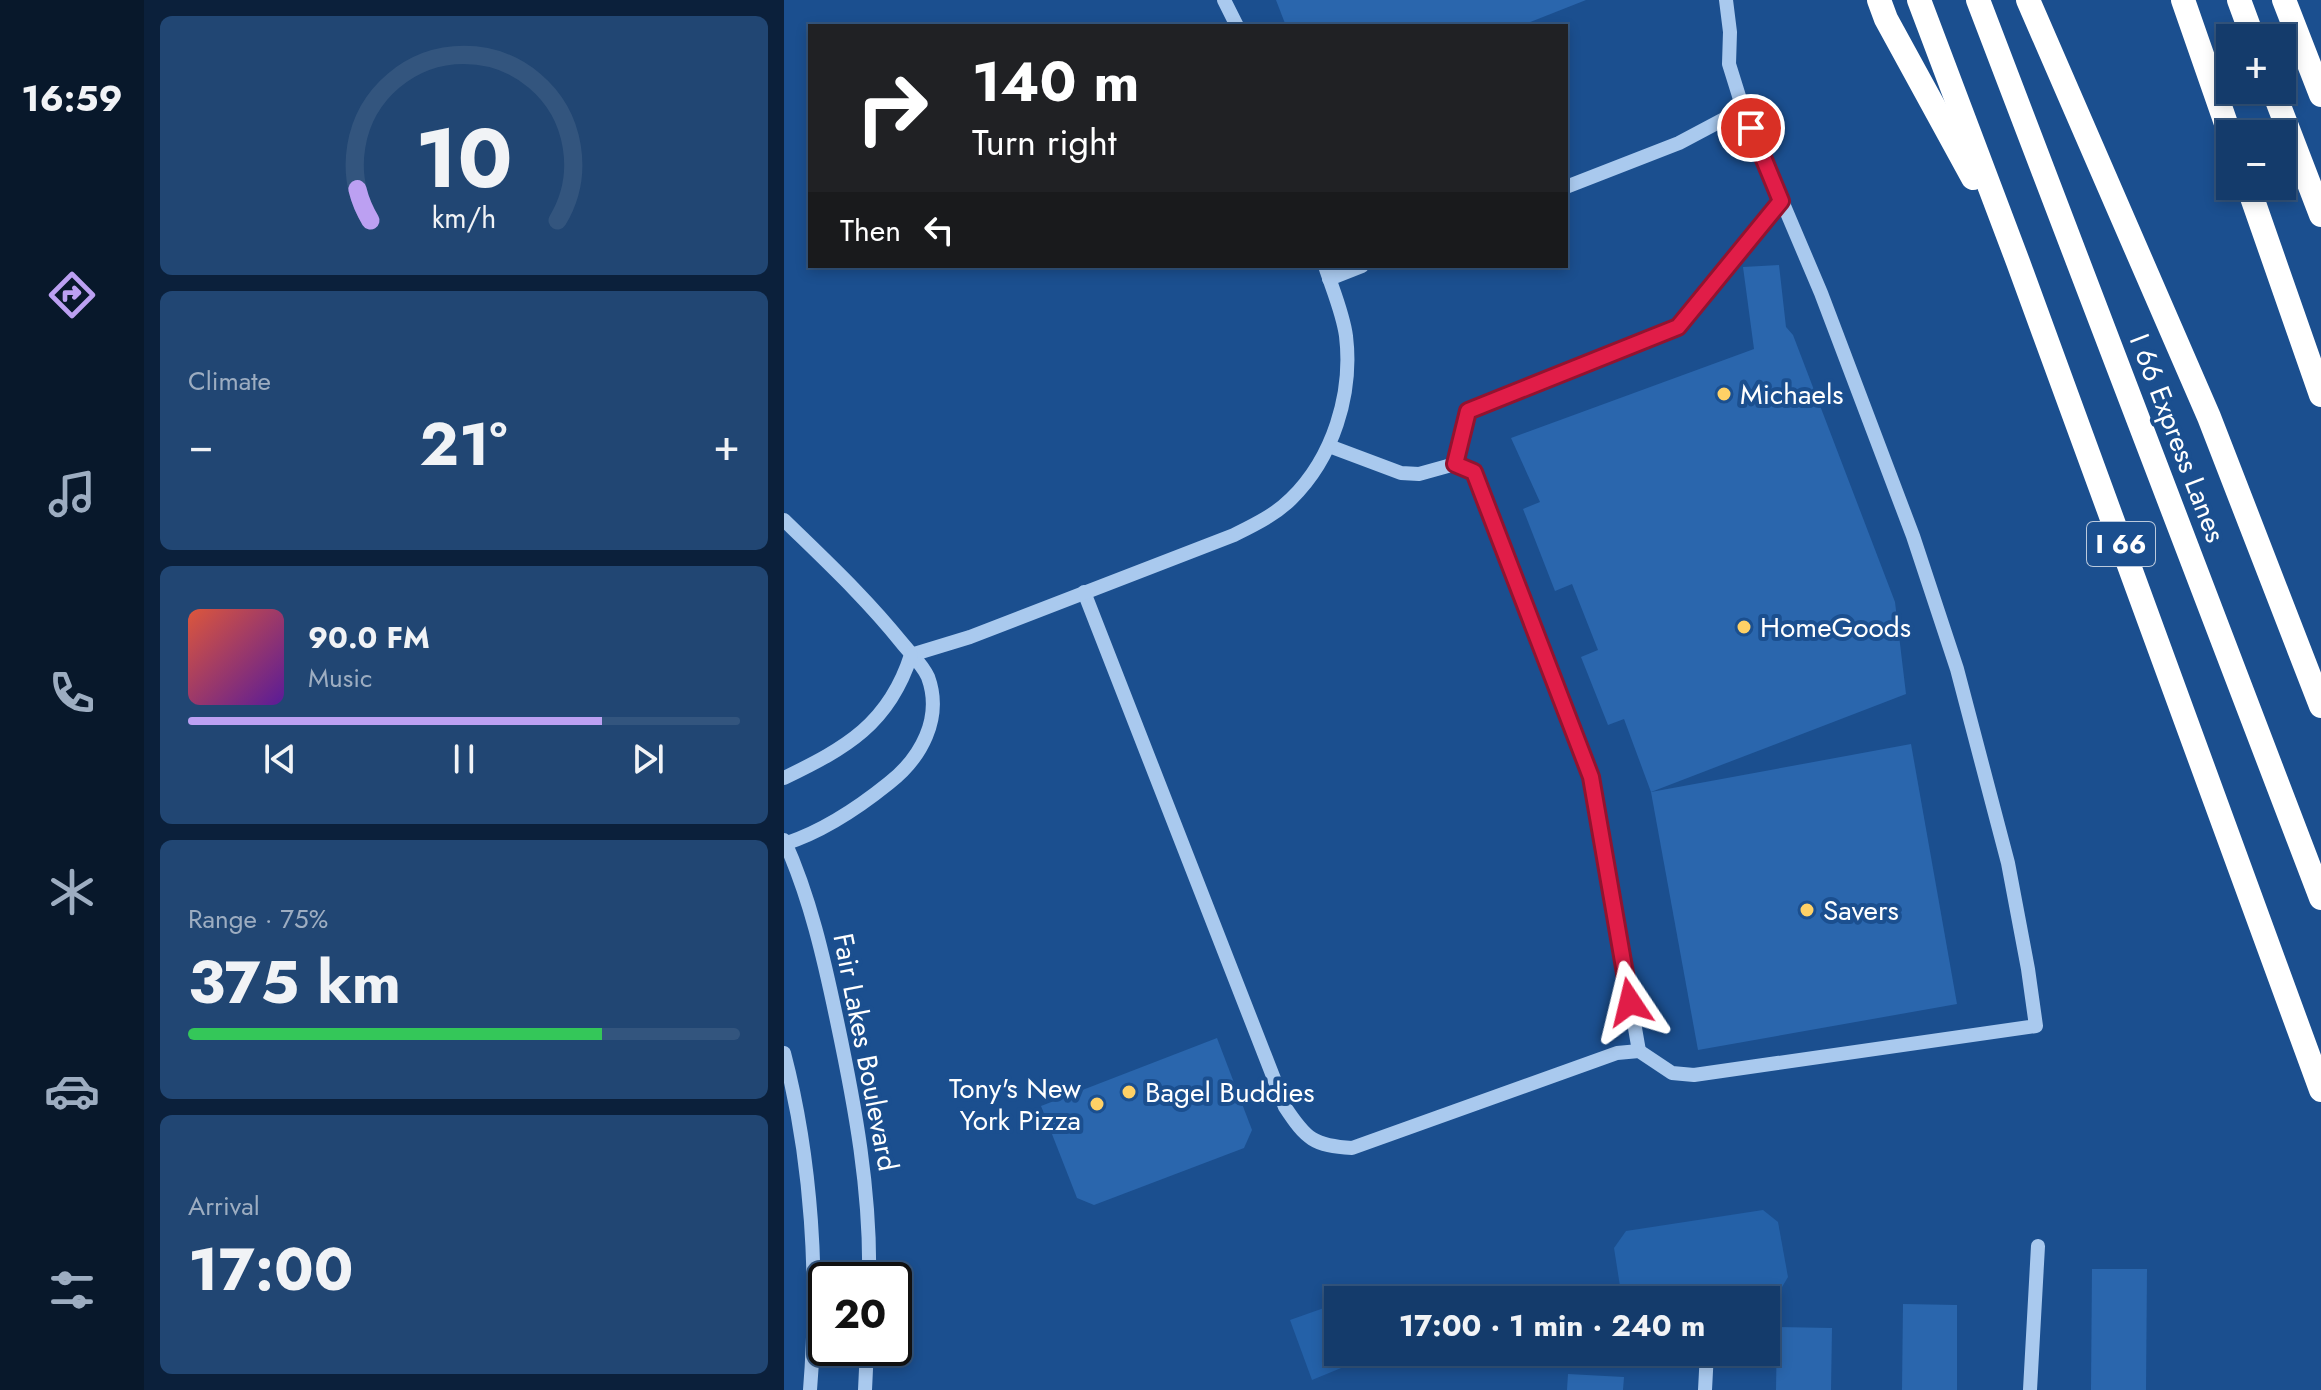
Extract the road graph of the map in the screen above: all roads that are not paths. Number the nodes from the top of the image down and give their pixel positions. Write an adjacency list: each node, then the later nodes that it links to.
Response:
1 (1224, 0): 10 (street)
2 (1726, 0): 14 (street)
3 (1879, 0): 20 (highway)
4 (1919, 0): 20 (highway, I 66)
5 (1978, 0): 32 (highway, I 66 Express Lanes)
6 (2028, 0): 29 (highway)
7 (2183, 0): 15 (highway)
8 (2239, 0): 11 (highway)
9 (2284, 0): 12 (highway)
10 (1236, 24)
11 (2248, 24)
12 (2321, 95)
13 (2278, 104): 19 (highway)
14 (1743, 109): 16 (street); 18 (street)
15 (2225, 120)
16 (1568, 186)
17 (2253, 200): 23 (highway)
18 (1781, 201): 25 (street); 33 (street)
19 (2321, 215)
20 (2018, 262): 35 (highway, I 66)
21 (1352, 268): 22 (street)
22 (1327, 273): 24 (street)
23 (2321, 395)
24 (1329, 446): 25 (street); 27 (street)
25 (1455, 464): 33 (street)
26 (784, 520): 28 (street)
27 (1084, 592): 28 (street); 33 (street)
28 (911, 655): 30 (street); 31 (street)
29 (2321, 706)
30 (784, 778)
31 (785, 842): 37 (street, Fair Lakes Boulevard)
32 (2321, 898)
33 (1639, 1051)
34 (784, 1053): 40 (street)
35 (2321, 1090)
36 (2038, 1246): 43 (street)
37 (868, 1262)
38 (866, 1366): 41 (street)
39 (1706, 1366): 42 (street)
40 (810, 1390)
41 (865, 1390)
42 (1705, 1390)
43 (2030, 1390)

